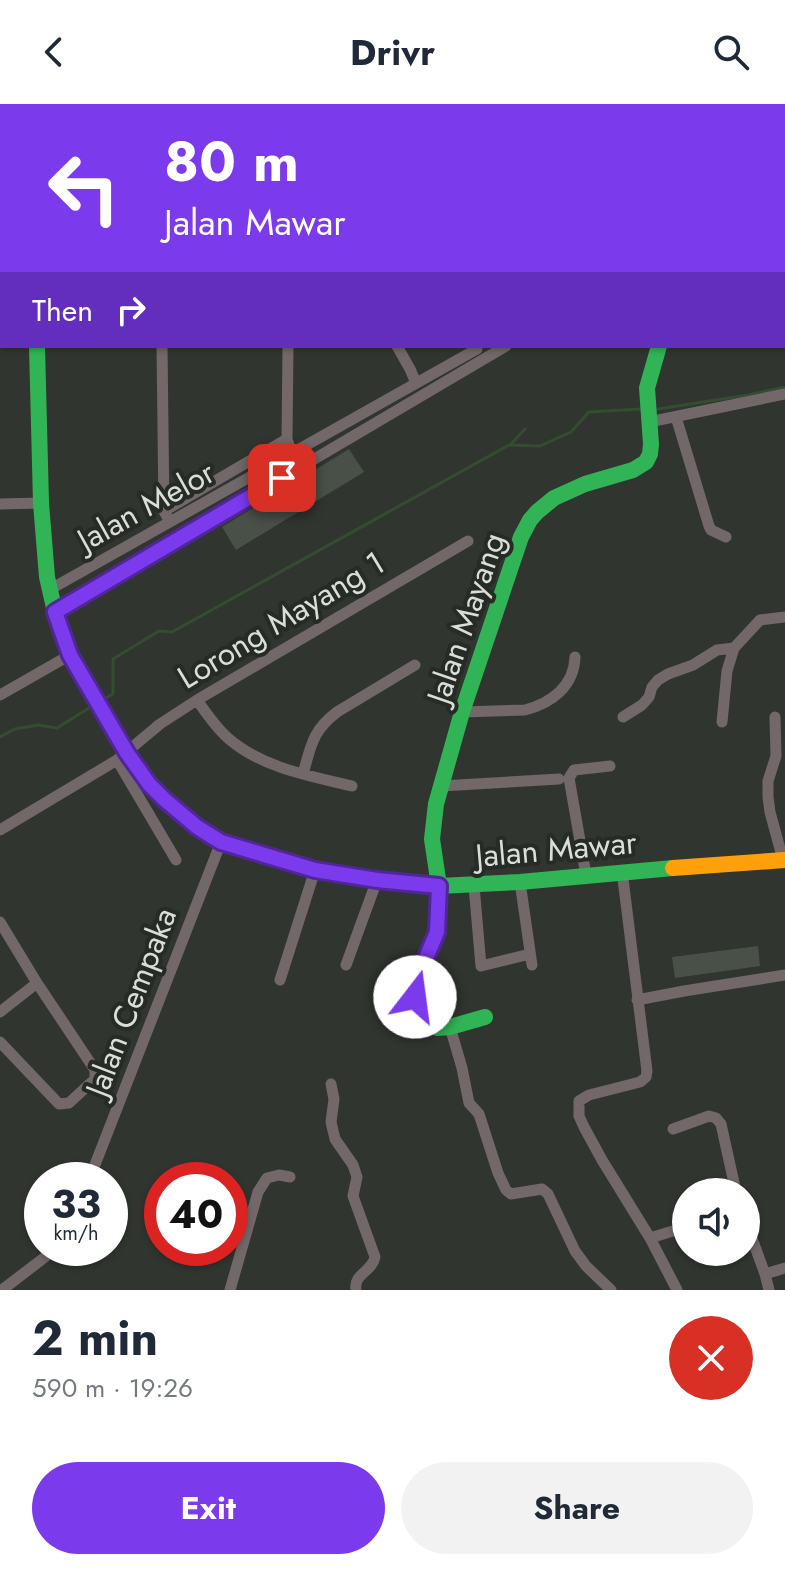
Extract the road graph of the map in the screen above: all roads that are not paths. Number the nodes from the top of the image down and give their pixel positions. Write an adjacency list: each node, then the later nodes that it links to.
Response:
1 (37, 348): 15 (main road, Jalan Mawar)
2 (162, 348): 18 (street)
3 (288, 348): 13 (street)
4 (398, 348): 7 (street)
5 (658, 348): 10 (main road, Jalan Mayang)
6 (478, 352): 7 (street, Jalan Melor); 12 (street, Jalan Melor)
7 (416, 383): 11 (street, Jalan Melor)
8 (785, 394): 9 (street)
9 (676, 417): 10 (street); 20 (street)
10 (649, 422): 31 (main road, Jalan Mayang)
11 (345, 423): 12 (street); 14 (street, Jalan Melor)
12 (353, 436): 19 (street, Jalan Melor)
13 (287, 439): 14 (street); 18 (street)
14 (292, 453): 17 (street, Jalan Melor)
15 (41, 503): 16 (street); 22 (main road, Jalan Mawar)
16 (0, 504)
17 (201, 504): 18 (street, Jalan Melor); 19 (street)
18 (167, 517): 22 (street, Jalan Melor)
19 (210, 520): 23 (street, Jalan Melor)
20 (726, 537)
21 (468, 541): 30 (street, Lorong Mayang 1)
22 (49, 590): 23 (main road, Jalan Mawar)
23 (55, 612): 26 (main road, Jalan Mawar)
24 (785, 617): 25 (street)
25 (734, 648): 32 (street); 34 (street)
26 (70, 655): 29 (street); 35 (main road, Jalan Mawar)
27 (575, 657): 31 (street)
28 (415, 665): 37 (street)
29 (0, 695)
30 (197, 700): 35 (street, Lorong Mayang 1); 37 (street)
31 (462, 712): 40 (main road, Jalan Mayang)
32 (623, 717)
33 (775, 717): 45 (street)
34 (722, 722)
35 (122, 757): 41 (main road, Jalan Mawar); 42 (street, Lorong Mayang 1)
36 (610, 766): 48 (street)
37 (303, 774): 39 (street)
38 (559, 779): 40 (street)
39 (352, 786)
40 (441, 786): 51 (main road, Jalan Mayang)
41 (142, 787): 43 (main road, Jalan Mawar); 44 (street)
42 (0, 830)
43 (221, 842): 46 (main road, Jalan Mawar); 65 (street, Jalan Cempaka)
44 (176, 860)
45 (784, 860): 47 (main road, Jalan Mawar)
46 (315, 870): 49 (main road, Jalan Mawar); 56 (street)
47 (622, 871): 48 (main road, Jalan Mawar); 58 (street)
48 (586, 875): 50 (main road, Jalan Mawar)
49 (377, 880): 51 (main road, Jalan Mawar); 54 (street)
50 (520, 882): 52 (main road, Jalan Mawar); 52 (street)
51 (439, 886): 52 (main road, Jalan Mawar); 61 (main road, Jalan Mayang)
52 (474, 886)
53 (2, 930): 57 (street)
54 (346, 965)
55 (785, 975): 58 (street)
56 (280, 980)
57 (37, 983): 59 (street); 62 (street)
58 (637, 1000): 69 (street)
59 (0, 1012)
60 (485, 1017): 61 (main road)
61 (450, 1027): 77 (street)
62 (0, 1042)
63 (331, 1084): 76 (street)
64 (673, 1129): 67 (street)
65 (96, 1162)
66 (290, 1177): 75 (street)
67 (733, 1178)
68 (672, 1231): 69 (street)
69 (650, 1238): 78 (street)
70 (760, 1260): 73 (street)
71 (33, 1266): 74 (street)
72 (785, 1268): 73 (street)
73 (765, 1274): 79 (street)
74 (2, 1290)
75 (230, 1290)
76 (356, 1290)
77 (611, 1290)
78 (677, 1290)
79 (769, 1290)

